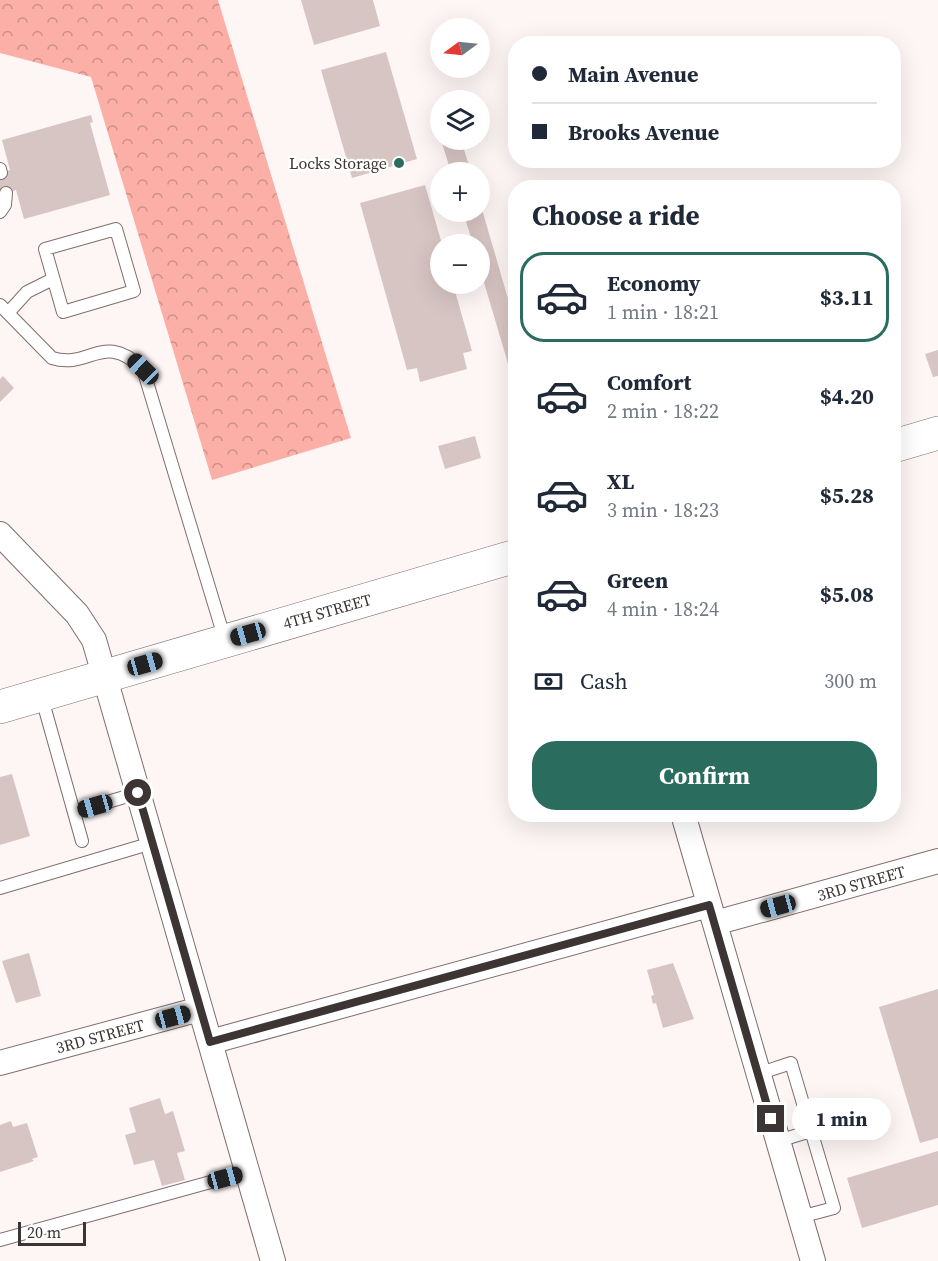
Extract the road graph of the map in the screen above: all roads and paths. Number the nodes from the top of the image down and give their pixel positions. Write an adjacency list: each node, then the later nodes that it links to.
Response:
1 (6, 193): 2 (lane)
2 (0, 212)
3 (54, 279): 3 (lane); 4 (lane)
4 (4, 309): 9 (lane)
5 (938, 433): 6 (street)
6 (901, 444)
7 (0, 534): 10 (street)
8 (508, 558): 9 (street, 4TH STREET)
9 (226, 641): 10 (street, 4TH STREET)
10 (104, 676): 11 (street, 4TH STREET); 13 (street)
11 (41, 695): 12 (street, 4TH STREET); 14 (lane)
12 (0, 707)
13 (138, 793): 14 (lane); 17 (street)
14 (74, 812): 16 (lane)
15 (685, 822): 20 (street)
16 (82, 842)
17 (152, 843): 19 (lane); 21 (street)
18 (938, 861): 20 (street, 3RD STREET)
19 (0, 888)
20 (712, 914): 22 (street, 3RD STREET); 24 (street)
21 (200, 1009): 22 (street); 23 (street, 3RD STREET)
22 (210, 1042): 27 (street)
23 (0, 1063)
24 (758, 1074): 25 (lane); 26 (street)
25 (811, 1131): 26 (lane); 28 (lane)
26 (778, 1141): 28 (street)
27 (247, 1172): 29 (lane); 30 (street)
28 (800, 1217): 31 (street)
29 (0, 1240)
30 (273, 1261)
31 (813, 1261)

